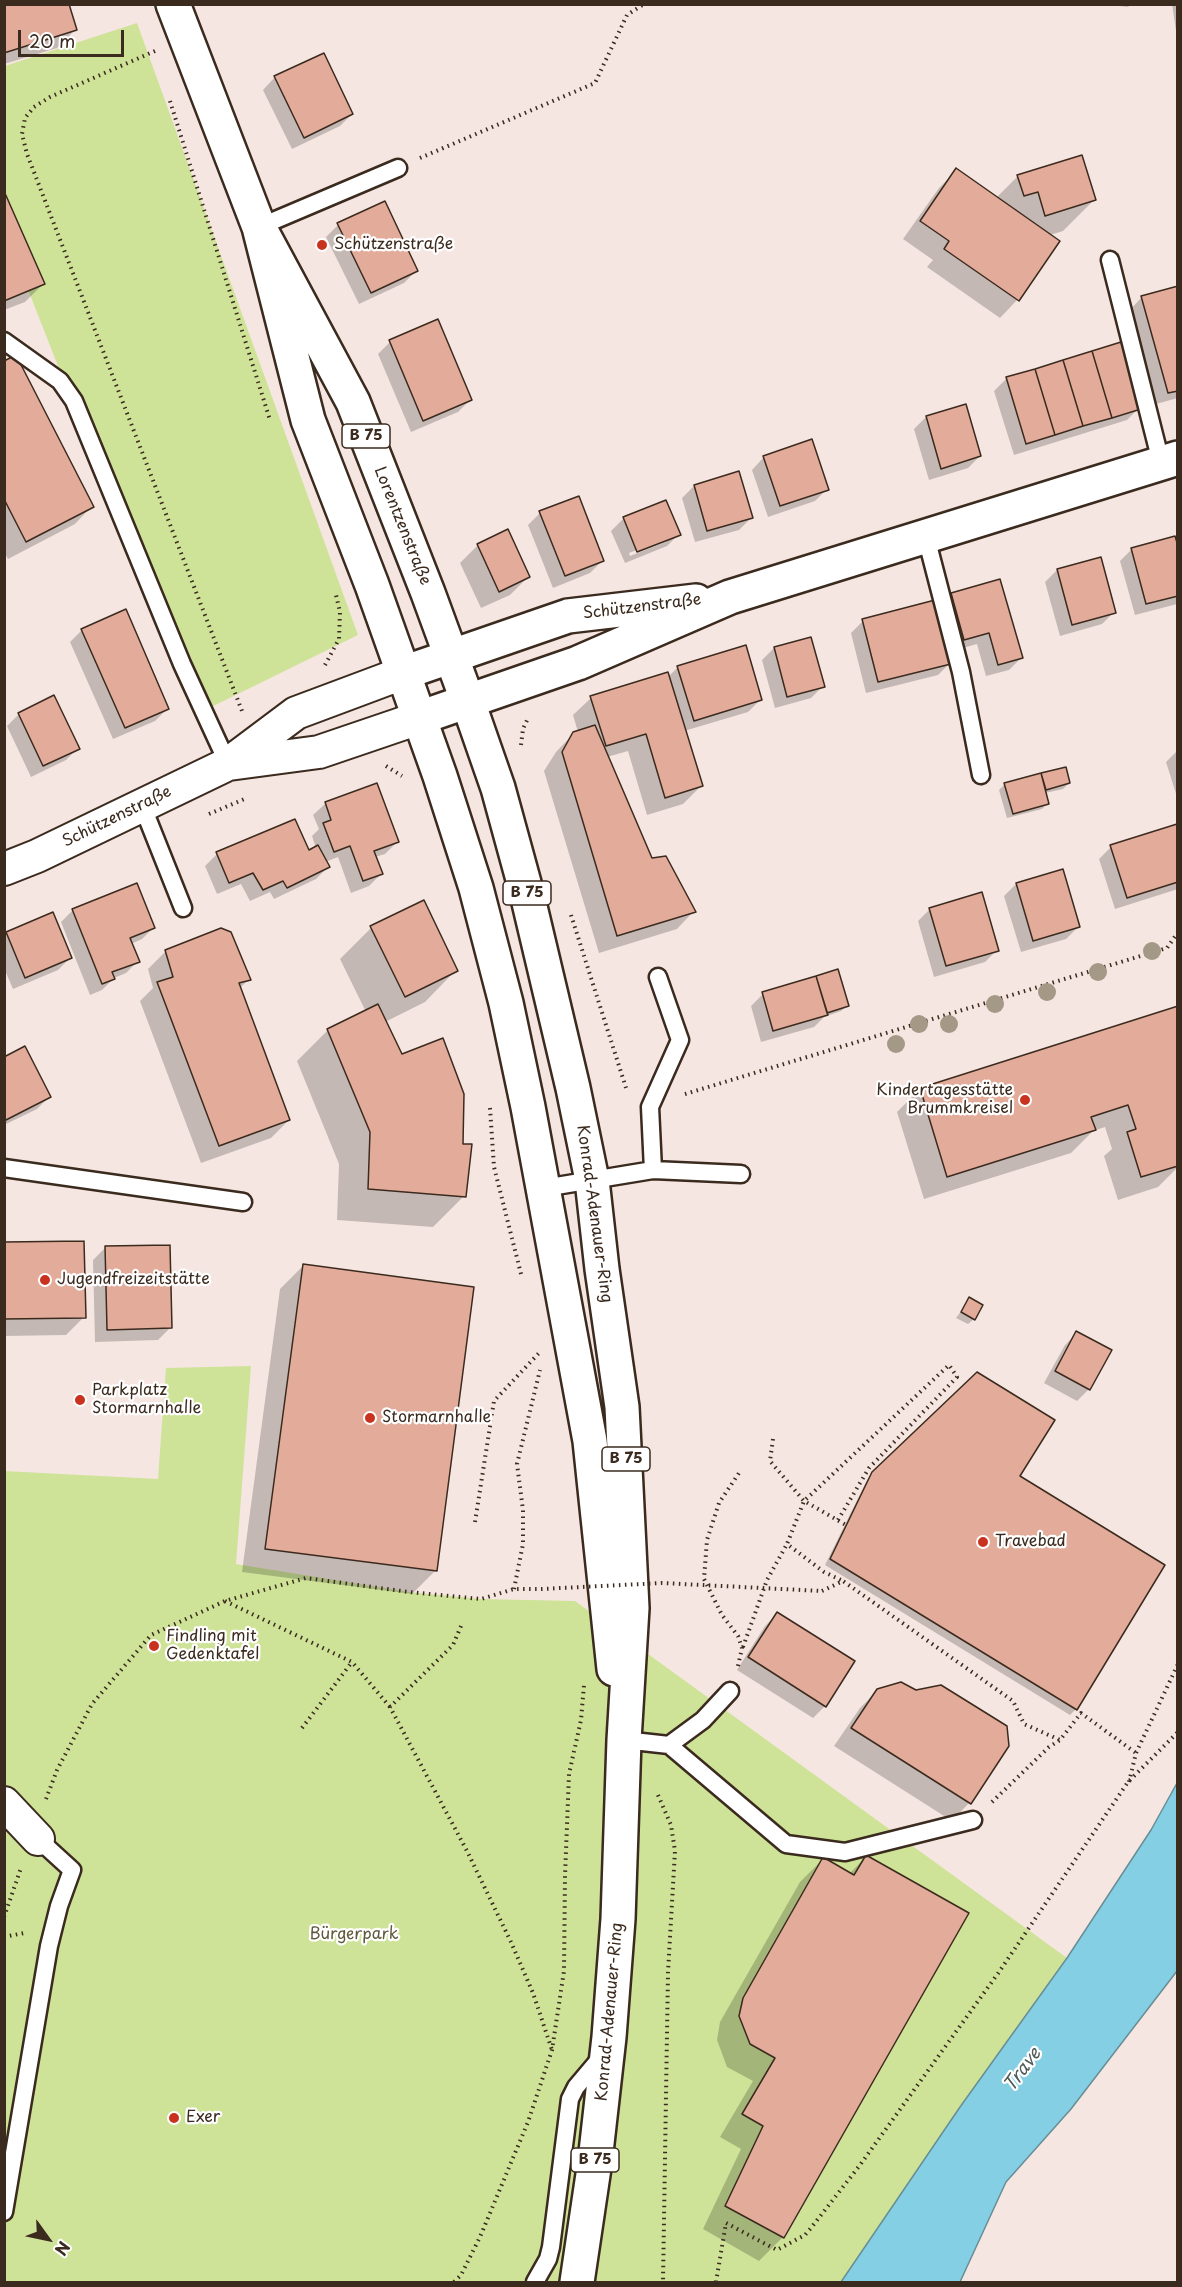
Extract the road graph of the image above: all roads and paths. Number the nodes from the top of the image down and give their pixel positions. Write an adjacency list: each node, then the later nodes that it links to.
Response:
1 (173, 4): 8 (main road, Lorentzenstraße / B 75)
2 (644, 4): 7 (path)
3 (151, 42): 5 (path)
4 (147, 54): 21 (path)
5 (158, 63)
6 (169, 97): 11 (path)
7 (398, 168): 8 (lane)
8 (259, 227): 16 (main road, Lorentzenstraße / B 75); 17 (main road, Lorentzenstraße / B 75)
9 (1110, 260): 12 (lane)
10 (4, 341): 23 (lane)
11 (271, 424)
12 (1169, 460): 13 (main road, Schützenstraße)
13 (926, 537): 15 (main road, Schützenstraße); 24 (lane)
14 (333, 585): 18 (path)
15 (730, 597): 16 (main road, Schützenstraße); 19 (main road, Schützenstraße)
16 (451, 655): 17 (main road, Schützenstraße); 19 (main road, Lorentzenstraße / B 75)
17 (403, 673): 18 (street, Schützenstraße); 20 (main road, Lorentzenstraße / B 75)
18 (334, 698): 23 (street, Schützenstraße)
19 (468, 702): 20 (main road, Schützenstraße); 35 (main road, Konrad-Adenauer-Ring / B 75)
20 (419, 718): 22 (street, Schützenstraße); 36 (main road, Konrad-Adenauer-Ring / B 75)
21 (246, 721)
22 (352, 741): 23 (street, Schützenstraße); 25 (path)
23 (228, 764): 26 (street, Schützenstraße)
24 (981, 775)
25 (407, 779)
26 (142, 805): 27 (street, Schützenstraße); 28 (lane)
27 (4, 869)
28 (183, 908)
29 (1178, 932): 31 (path)
30 (658, 977): 33 (lane)
31 (847, 1044)
32 (4, 1168): 37 (lane)
33 (653, 1170): 34 (lane); 35 (lane)
34 (741, 1174)
35 (592, 1180): 36 (lane); 61 (main road, Konrad-Adenauer-Ring / B 75)
36 (544, 1188): 61 (main road, Konrad-Adenauer-Ring / B 75)
37 (243, 1202)
38 (543, 1356): 44 (path)
39 (540, 1367): 50 (path)
40 (773, 1438): 42 (path)
41 (739, 1473): 53 (path)
42 (804, 1501): 43 (path); 43 (path); 46 (path)
43 (838, 1520): 45 (path)
44 (475, 1522)
45 (846, 1525)
46 (787, 1544): 48 (path); 53 (path)
47 (580, 1577): 49 (path)
48 (843, 1581): 50 (path, bridge); 62 (path)
49 (582, 1588)
50 (514, 1589): 51 (path)
51 (225, 1601): 54 (path); 67 (path)
52 (461, 1626): 58 (path)
53 (742, 1648): 57 (path)
54 (352, 1662): 58 (path); 59 (path)
55 (1178, 1664): 64 (path)
56 (584, 1677): 73 (path)
57 (730, 1691): 63 (lane)
58 (390, 1707): 73 (path)
59 (302, 1728)
60 (1178, 1732): 65 (path)
61 (624, 1740): 63 (lane); 72 (main road, Konrad-Adenauer-Ring / B 75)
62 (1060, 1740): 64 (path); 69 (path)
63 (669, 1746): 69 (lane)
64 (1136, 1753): 65 (path)
65 (1128, 1782): 79 (path)
66 (654, 1787): 78 (path)
67 (44, 1802)
68 (4, 1803): 70 (street)
69 (973, 1820)
70 (30, 1851): 71 (path); 74 (lane)
71 (4, 1917)
72 (609, 2037): 76 (lane); 77 (main road, Konrad-Adenauer-Ring / B 75)
73 (552, 2050): 75 (path)
74 (4, 2212)
75 (454, 2283)
76 (535, 2283)
77 (577, 2283)
78 (663, 2283)
79 (716, 2283)

